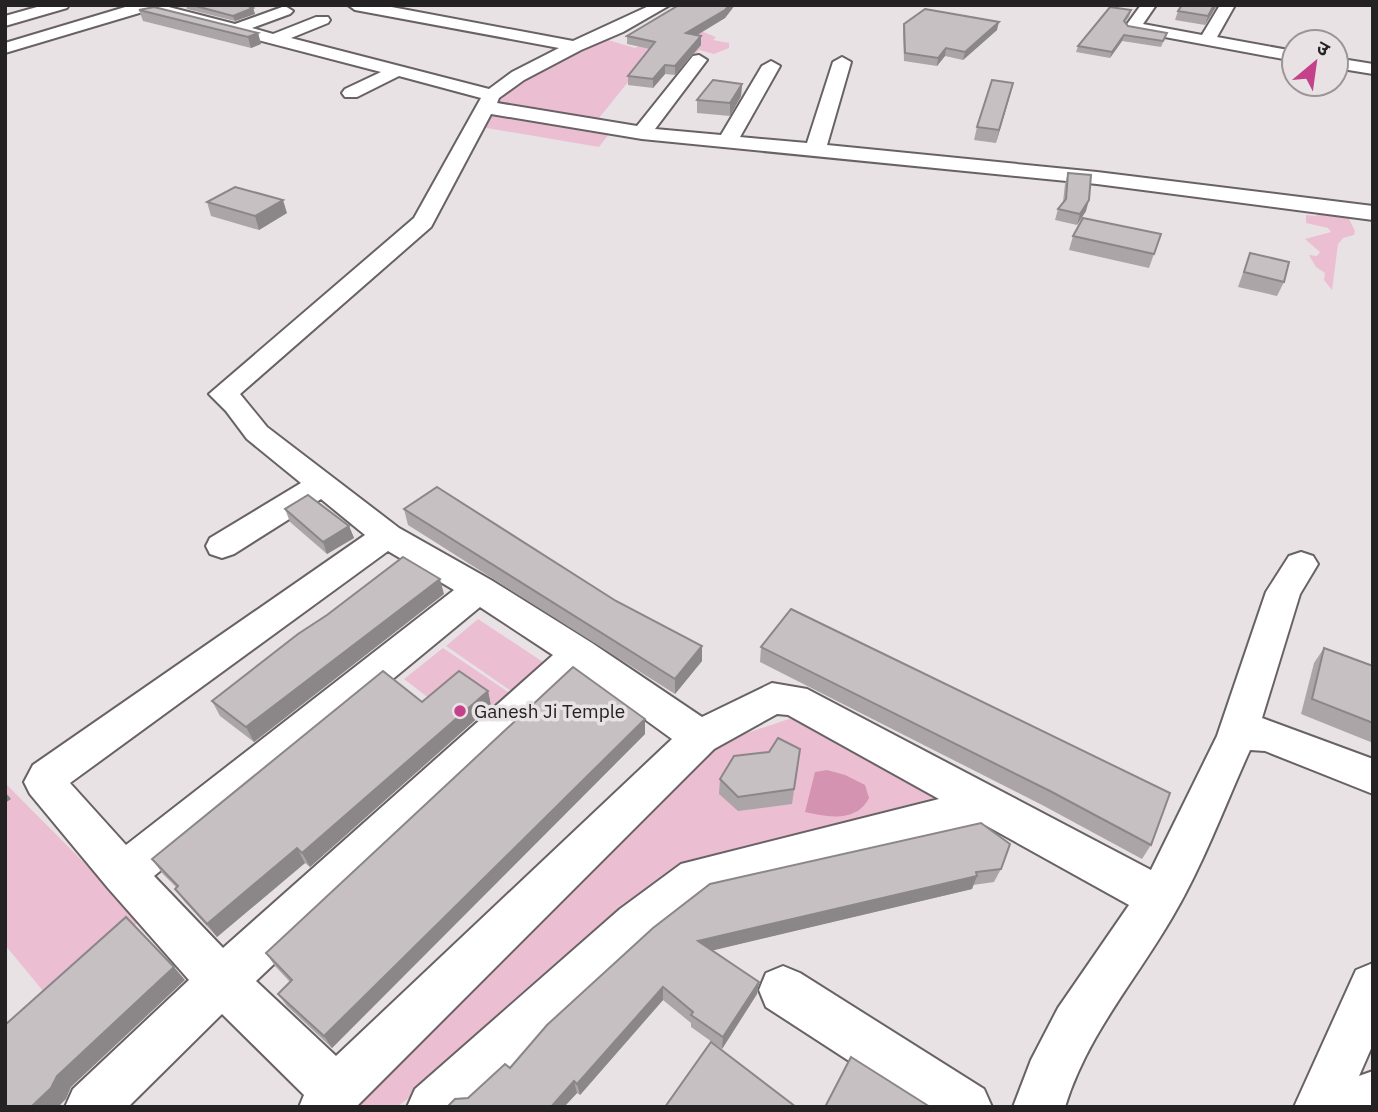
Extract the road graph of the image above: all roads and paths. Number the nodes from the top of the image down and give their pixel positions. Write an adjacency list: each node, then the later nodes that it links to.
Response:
1 (19, 5): 10 (street)
2 (62, 5): 10 (street)
3 (355, 5): 17 (street)
4 (663, 5): 17 (street)
5 (1149, 5): 16 (street)
6 (1228, 5): 16 (street)
7 (148, 6): 11 (street); 18 (street)
8 (228, 9): 11 (street)
9 (285, 11): 14 (street)
10 (37, 12): 13 (street)
11 (198, 20): 14 (street)
12 (322, 20): 15 (street)
13 (5, 21)
14 (236, 29): 15 (street)
15 (275, 39): 25 (street)
16 (1207, 40): 19 (street)
17 (575, 46): 27 (street)
18 (5, 48)
19 (1280, 53)
20 (699, 60): 28 (street)
21 (842, 62): 30 (street)
22 (1350, 65): 24 (street)
23 (771, 66): 29 (street)
24 (1373, 69)
25 (397, 71): 26 (street); 27 (street)
26 (351, 93)
27 (489, 101): 28 (street); 32 (street)
28 (642, 134): 29 (street)
29 (727, 142): 30 (street)
30 (815, 151): 31 (street)
31 (1373, 213)
32 (321, 485): 33 (street); 34 (street)
33 (387, 536): 36 (street); 42 (street)
34 (222, 546)
35 (1301, 564): 38 (street)
36 (479, 590): 37 (street); 42 (street)
37 (579, 653): 39 (street); 44 (street)
38 (1237, 736): 40 (street); 43 (street)
39 (700, 737): 41 (street); 48 (street)
40 (1373, 777)
41 (988, 806): 43 (street); 50 (street)
42 (123, 874): 44 (street)
43 (1158, 898): 52 (street)
44 (222, 981): 48 (street); 49 (street)
45 (1373, 987): 53 (street)
46 (783, 990): 51 (street)
47 (1373, 1096): 54 (street)
48 (331, 1099)
49 (91, 1107)
50 (433, 1107)
51 (966, 1107)
52 (1039, 1107)
53 (1320, 1107)
54 (1372, 1107)

